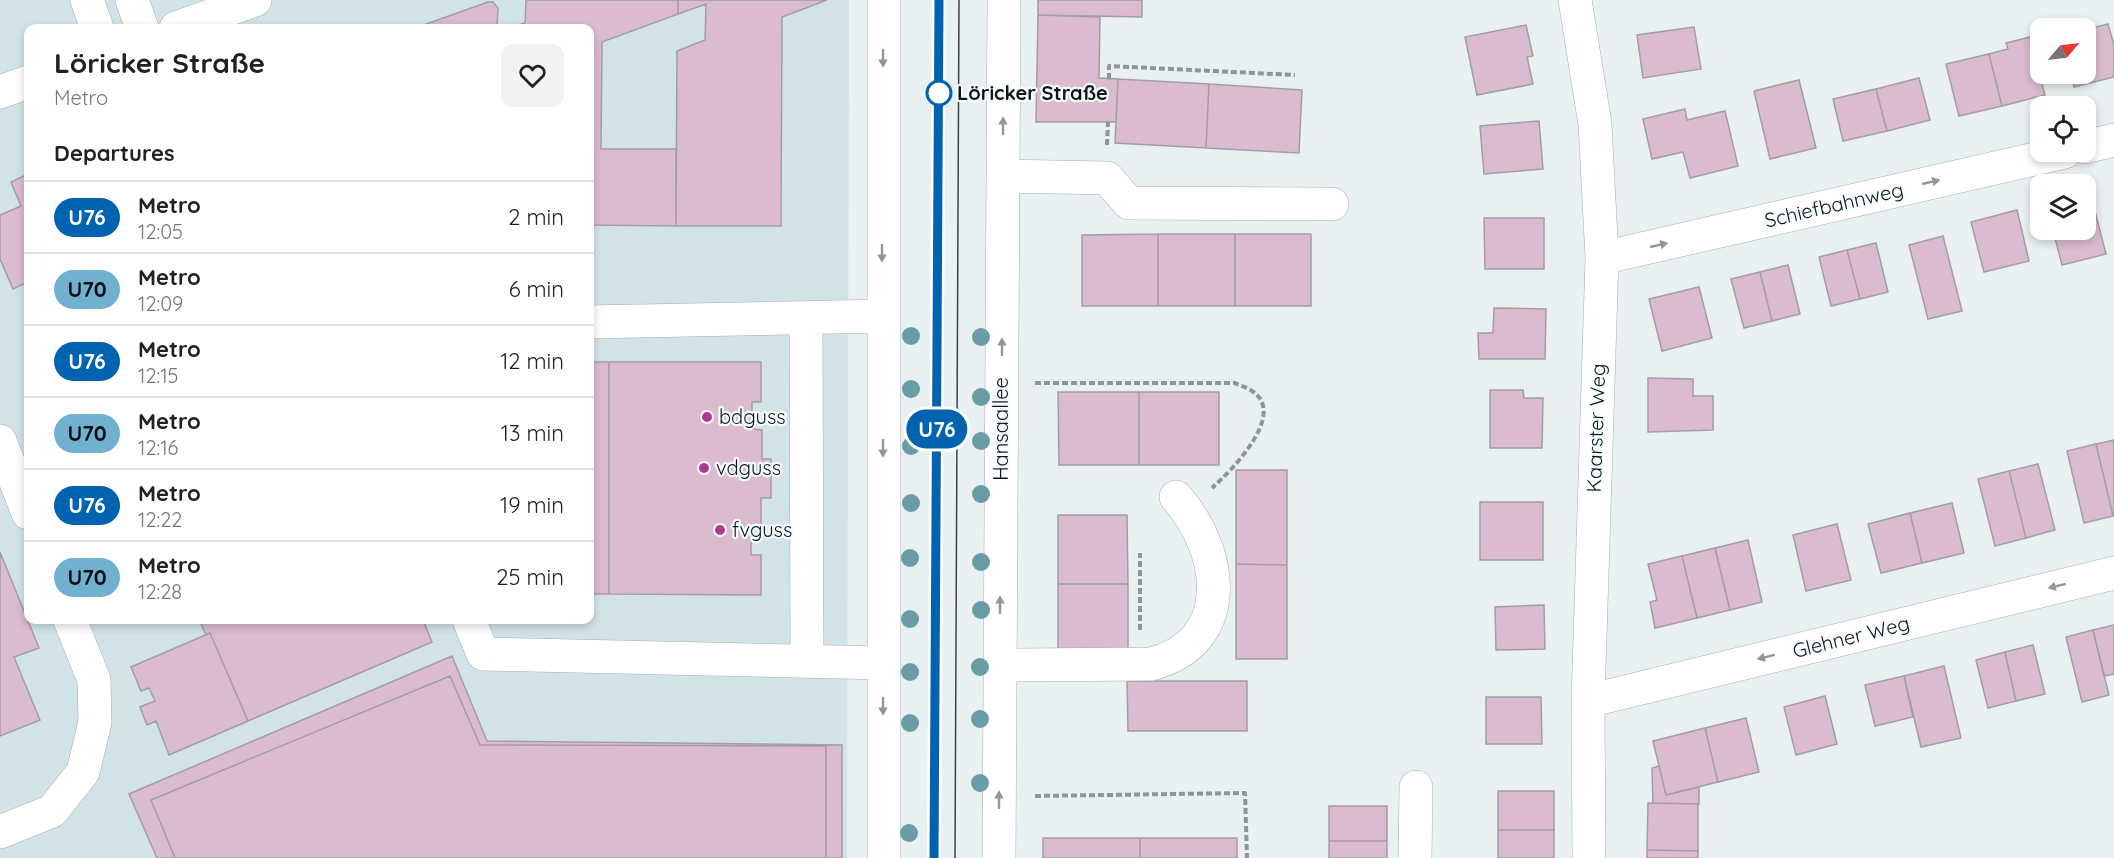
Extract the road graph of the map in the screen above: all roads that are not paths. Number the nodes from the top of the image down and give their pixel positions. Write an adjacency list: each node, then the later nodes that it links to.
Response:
1 (87, 0): 6 (street)
2 (132, 0): 7 (street)
3 (884, 0): 16 (street, one-way to 16)
4 (1004, 0): 13 (street, Hansaallee, one-way to 4)
5 (1575, 0): 15 (street, Kaarster Weg)
6 (96, 24)
7 (141, 24)
8 (24, 83): 9 (street)
9 (0, 92)
10 (2114, 140): 11 (street)
11 (2096, 144)
12 (2030, 160): 15 (street, Schiefbahnweg, one-way to 12)
13 (1003, 176): 14 (street); 27 (street, Hansaallee, one-way to 13)
14 (1332, 204)
15 (1602, 258): 28 (street, Kaarster Weg)
16 (883, 316): 17 (street); 26 (street, one-way to 26)
17 (806, 318): 18 (street); 25 (street)
18 (594, 322)
19 (0, 441): 20 (street)
20 (24, 503)
21 (1182, 504): 27 (street)
22 (2114, 573): 28 (street, Glehner Weg, one-way to 28)
23 (72, 624): 30 (street)
24 (471, 624): 25 (street)
25 (807, 661): 26 (street)
26 (883, 663): 31 (street, one-way to 31)
27 (1000, 665): 32 (street, Hansaallee, one-way to 27)
28 (1588, 701): 34 (street, Kaarster Weg)
29 (1416, 787): 33 (street)
30 (0, 832)
31 (884, 858)
32 (999, 858)
33 (1415, 858)
34 (1588, 858)

